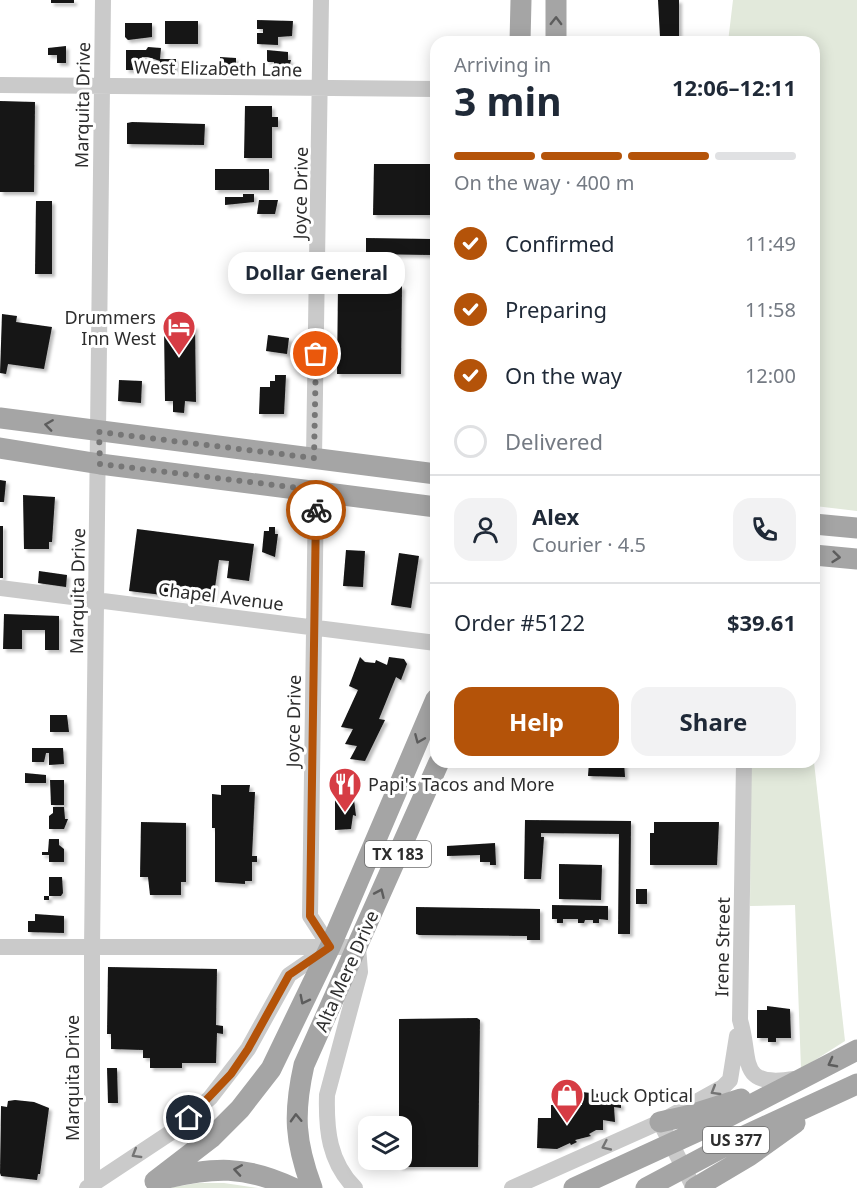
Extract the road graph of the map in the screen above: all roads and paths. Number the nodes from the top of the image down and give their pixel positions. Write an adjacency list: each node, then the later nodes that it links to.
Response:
1 (103, 0): 8 (street, Marquita Drive)
2 (321, 0): 9 (street, Joyce Drive)
3 (521, 0): 5 (main road)
4 (556, 0): 6 (main road, one-way to 4)
5 (520, 36)
6 (556, 36)
7 (0, 85): 8 (street, West Elizabeth Lane)
8 (102, 86): 9 (street, West Elizabeth Lane); 12 (street, Marquita Drive)
9 (321, 88): 10 (street, West Elizabeth Lane); 14 (street, Joyce Drive)
10 (430, 89)
11 (0, 418): 12 (main road, one-way to 11)
12 (99, 432): 14 (main road); 15 (street, Marquita Drive)
13 (0, 448): 15 (main road)
14 (314, 458): 16 (main road)
15 (100, 464): 19 (main road); 27 (street, Marquita Drive)
16 (381, 466): 17 (main road); 18 (main road)
17 (430, 468)
18 (430, 473)
19 (326, 491): 20 (main road); 21 (main road); 28 (street, Joyce Drive)
20 (430, 506)
21 (430, 513)
22 (820, 525): 23 (main road)
23 (857, 528)
24 (820, 556): 25 (main road, one-way to 25)
25 (857, 559)
26 (0, 588): 27 (street, Chapel Avenue)
27 (97, 600): 28 (street, Chapel Avenue); 36 (street, Marquita Drive)
28 (315, 627): 29 (street, Chapel Avenue); 34 (street, Joyce Drive)
29 (430, 642)
30 (430, 713): 34 (main road, Alta Mere Drive / TX 183, one-way to 34)
31 (437, 768): 35 (main road, Alta Mere Drive / TX 183, one-way to 31)
32 (744, 768): 37 (street, Irene Street)
33 (0, 947): 36 (street)
34 (330, 947): 35 (street); 36 (street); 45 (main road, Alta Mere Drive / TX 183, one-way to 45); 46 (street, one-way to 46)
35 (358, 947): 48 (main road, Alta Mere Drive / TX 183, one-way to 35); 49 (street)
36 (92, 948): 46 (street, Marquita Drive)
37 (740, 1020): 39 (street, Irene Street); 42 (street, one-way to 42)
38 (857, 1050): 39 (main road, US 377, one-way to 39)
39 (807, 1077): 42 (main road); 43 (main road, US 377)
40 (857, 1084): 41 (main road, US 377)
41 (828, 1099): 44 (main road, US 377); 53 (main road)
42 (660, 1122): 43 (street); 50 (street, one-way to 50)
43 (671, 1143): 44 (street); 51 (main road, US 377)
44 (684, 1169): 52 (main road, US 377); 53 (street)
45 (149, 1184): 47 (main road, one-way to 45)
46 (89, 1186)
47 (293, 1188)
48 (312, 1188)
49 (355, 1188)
50 (512, 1188)
51 (574, 1188)
52 (646, 1188)
53 (695, 1188)

